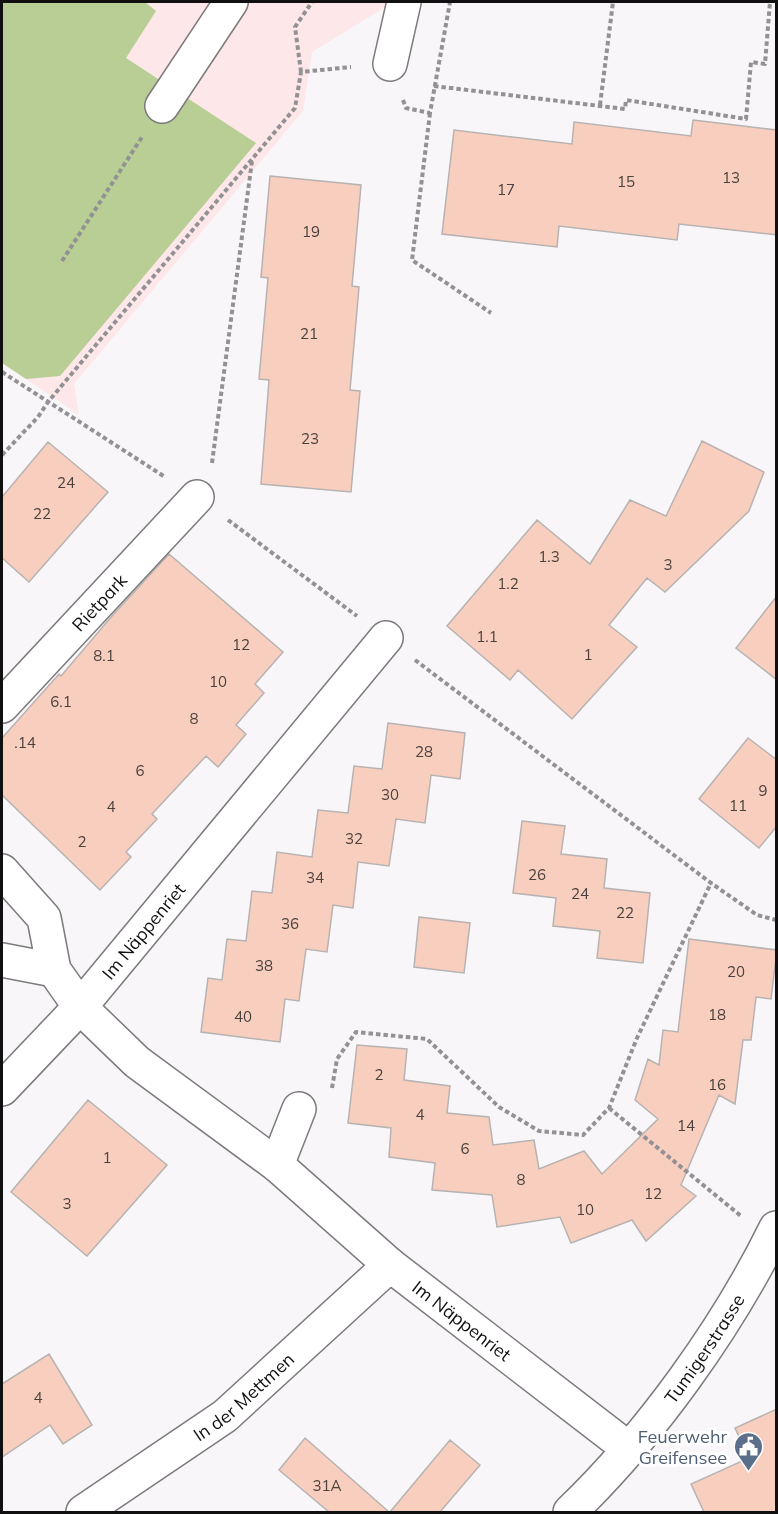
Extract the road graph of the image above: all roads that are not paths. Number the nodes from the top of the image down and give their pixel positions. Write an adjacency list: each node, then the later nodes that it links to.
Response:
1 (231, 2): 4 (street)
2 (404, 2): 3 (street)
3 (390, 64)
4 (162, 106)
5 (197, 497): 7 (street, Rietpark)
6 (386, 638): 11 (street, Im Näppenriet)
7 (2, 706)
8 (2, 871): 10 (street)
9 (2, 960): 10 (street)
10 (54, 970): 11 (street)
11 (80, 1007): 12 (street); 14 (street, Im Näppenriet)
12 (2, 1089)
13 (299, 1109): 14 (street)
14 (277, 1165): 16 (street, Im Näppenriet)
15 (774, 1234): 17 (street, Tumigerstrasse)
16 (390, 1265): 17 (street, Im Näppenriet); 18 (street, In der Mettmen)
17 (629, 1449): 19 (street, Tumigerstrasse)
18 (83, 1512)
19 (570, 1512)

